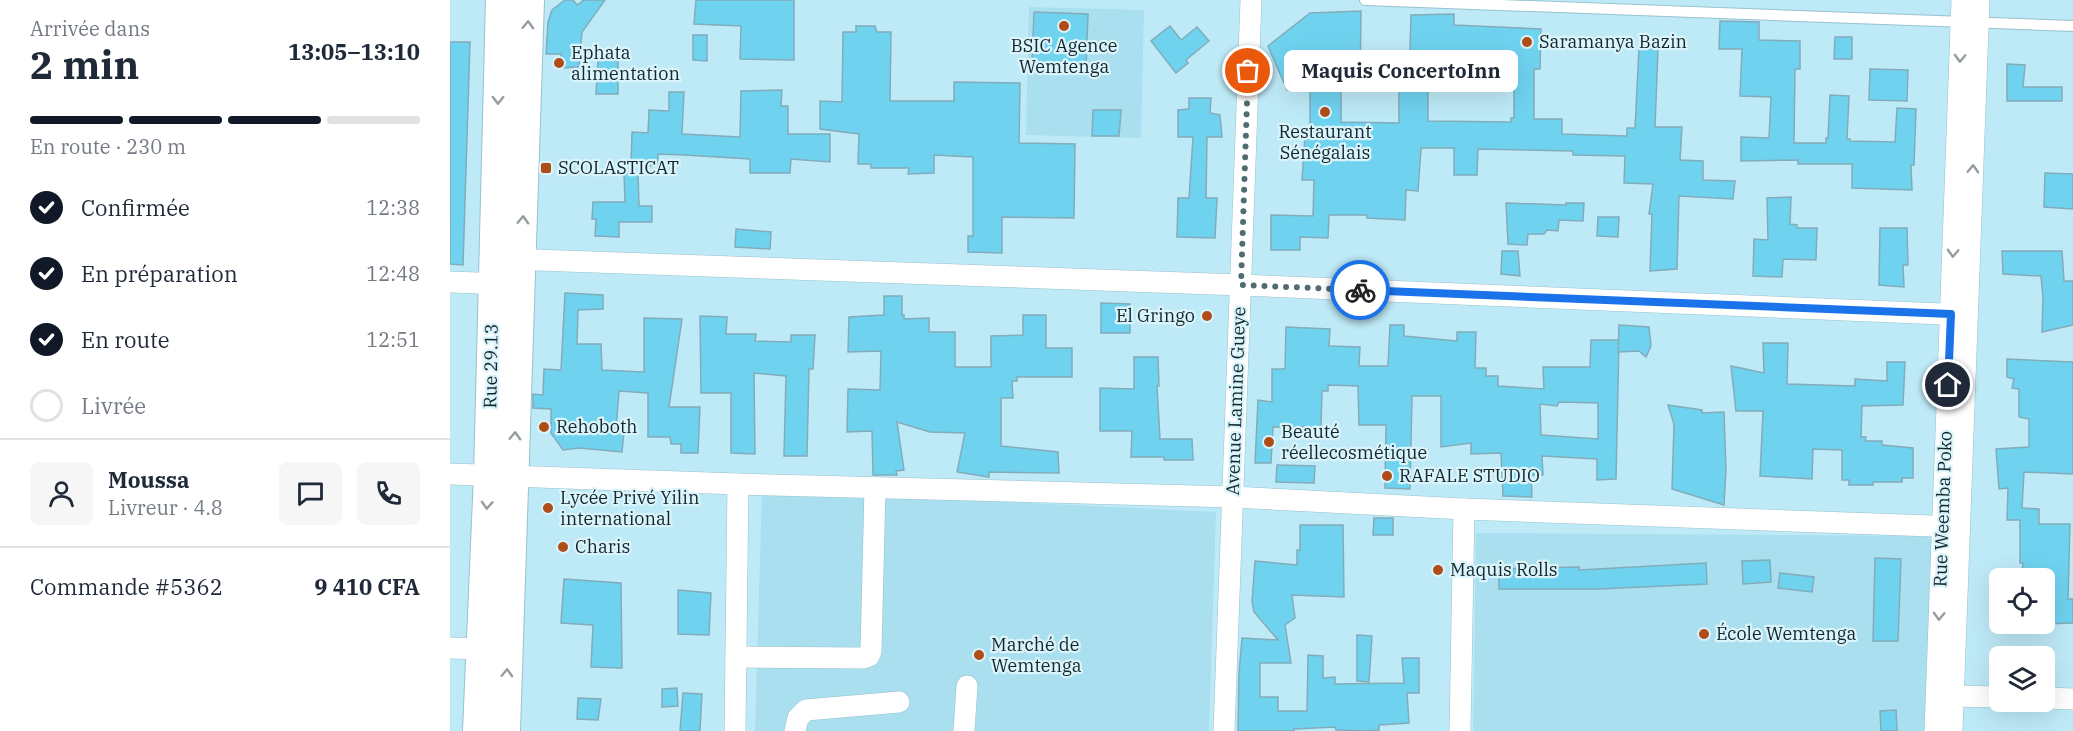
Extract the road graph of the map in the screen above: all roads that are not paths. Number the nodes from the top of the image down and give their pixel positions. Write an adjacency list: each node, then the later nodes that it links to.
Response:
1 (501, 0): 9 (main road, one-way to 9)
2 (529, 0): 9 (main road, one-way to 2)
3 (1251, 0): 11 (street, Avenue Lamine Gueye)
4 (1365, 0): 7 (lane)
5 (1962, 0): 7 (street, Rue Weemba Poko)
6 (1979, 0): 7 (street, Rue Weemba Poko)
7 (1970, 22): 8 (lane); 12 (street, Rue Weemba Poko)
8 (2073, 26)
9 (508, 272): 10 (street); 11 (street); 14 (main road)
10 (450, 282)
11 (1241, 285): 12 (street); 17 (street, Avenue Lamine Gueye)
12 (1959, 314): 19 (street, Rue Weemba Poko)
13 (450, 474): 14 (street)
14 (501, 476): 15 (street); 21 (main road, one-way to 21); 30 (main road, one-way to 14)
15 (738, 484): 16 (street); 22 (street)
16 (874, 488): 17 (street); 22 (street)
17 (1233, 497): 18 (street); 34 (street, Avenue Lamine Gueye)
18 (1464, 509): 19 (street); 35 (street)
19 (1951, 527): 24 (street, Rue Weemba Poko); 36 (street, Rue Weemba Poko, one-way to 36)
20 (450, 648): 21 (street)
21 (481, 649): 29 (main road)
22 (736, 657): 31 (street)
23 (967, 686): 33 (street)
24 (1953, 696): 25 (street); 37 (street, Rue Weemba Poko)
25 (1989, 697)
26 (2055, 698): 27 (street)
27 (2073, 699)
28 (899, 702): 32 (street)
29 (478, 731)
30 (505, 731)
31 (735, 731)
32 (795, 731)
33 (964, 731)
34 (1224, 731)
35 (1460, 731)
36 (1935, 731)
37 (1952, 731)

